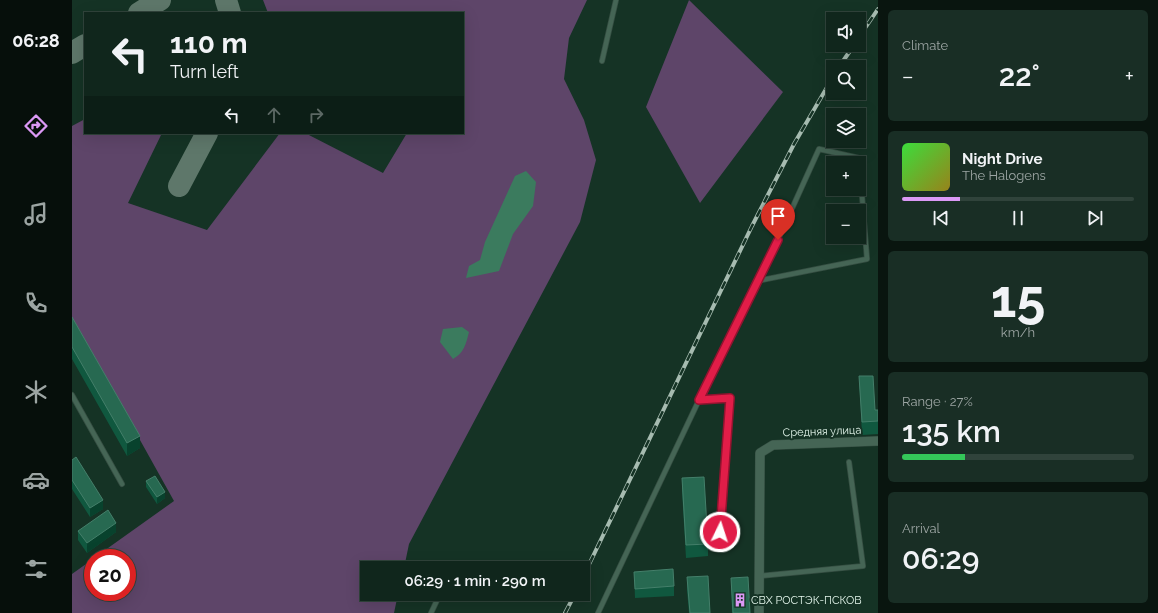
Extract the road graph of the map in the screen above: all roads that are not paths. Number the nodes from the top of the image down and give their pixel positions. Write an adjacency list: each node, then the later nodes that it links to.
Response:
1 (616, 0): 2 (lane)
2 (602, 61)
3 (757, 281): 3 (lane); 5 (lane)
4 (72, 395): 8 (lane)
5 (699, 400): 9 (lane); 13 (lane)
6 (878, 441): 10 (street, Средняя улица)
7 (849, 462): 10 (lane)
8 (122, 484)
9 (719, 547)
10 (759, 576): 14 (street, Средняя улица)
11 (437, 601): 12 (lane)
12 (431, 613)
13 (598, 613)
14 (759, 613)

